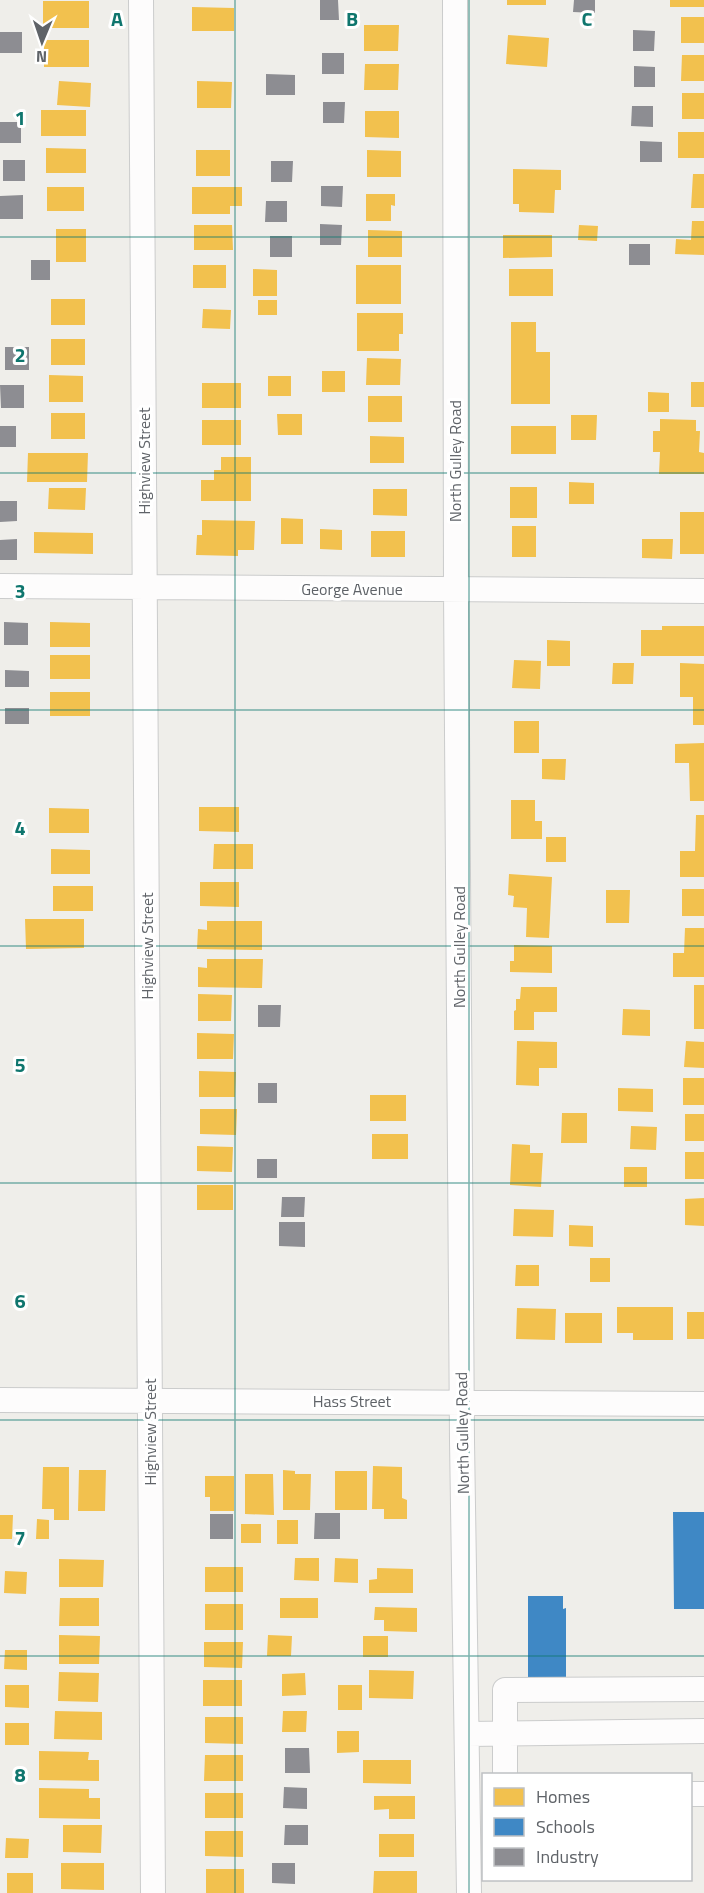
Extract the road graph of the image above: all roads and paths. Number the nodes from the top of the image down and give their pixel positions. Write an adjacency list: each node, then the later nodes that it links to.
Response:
1 (141, 0): 4 (street, Highview Street)
2 (455, 0): 5 (street, North Gulley Road)
3 (0, 586): 4 (street, George Avenue)
4 (145, 587): 5 (street, George Avenue); 8 (street, Highview Street)
5 (456, 590): 6 (street, George Avenue); 9 (street, North Gulley Road)
6 (704, 591)
7 (0, 1400): 8 (street, Hass Street)
8 (150, 1401): 9 (street, Hass Street); 17 (street, Highview Street)
9 (462, 1403): 10 (street, Hass Street); 14 (street, North Gulley Road)
10 (704, 1404)
11 (704, 1689): 13 (street)
12 (704, 1731): 13 (street)
13 (505, 1732): 14 (street); 15 (street)
14 (468, 1734): 16 (street, North Gulley Road)
15 (506, 1773)
16 (476, 1793): 18 (street, North Gulley Road)
17 (153, 1893)
18 (469, 1893)

